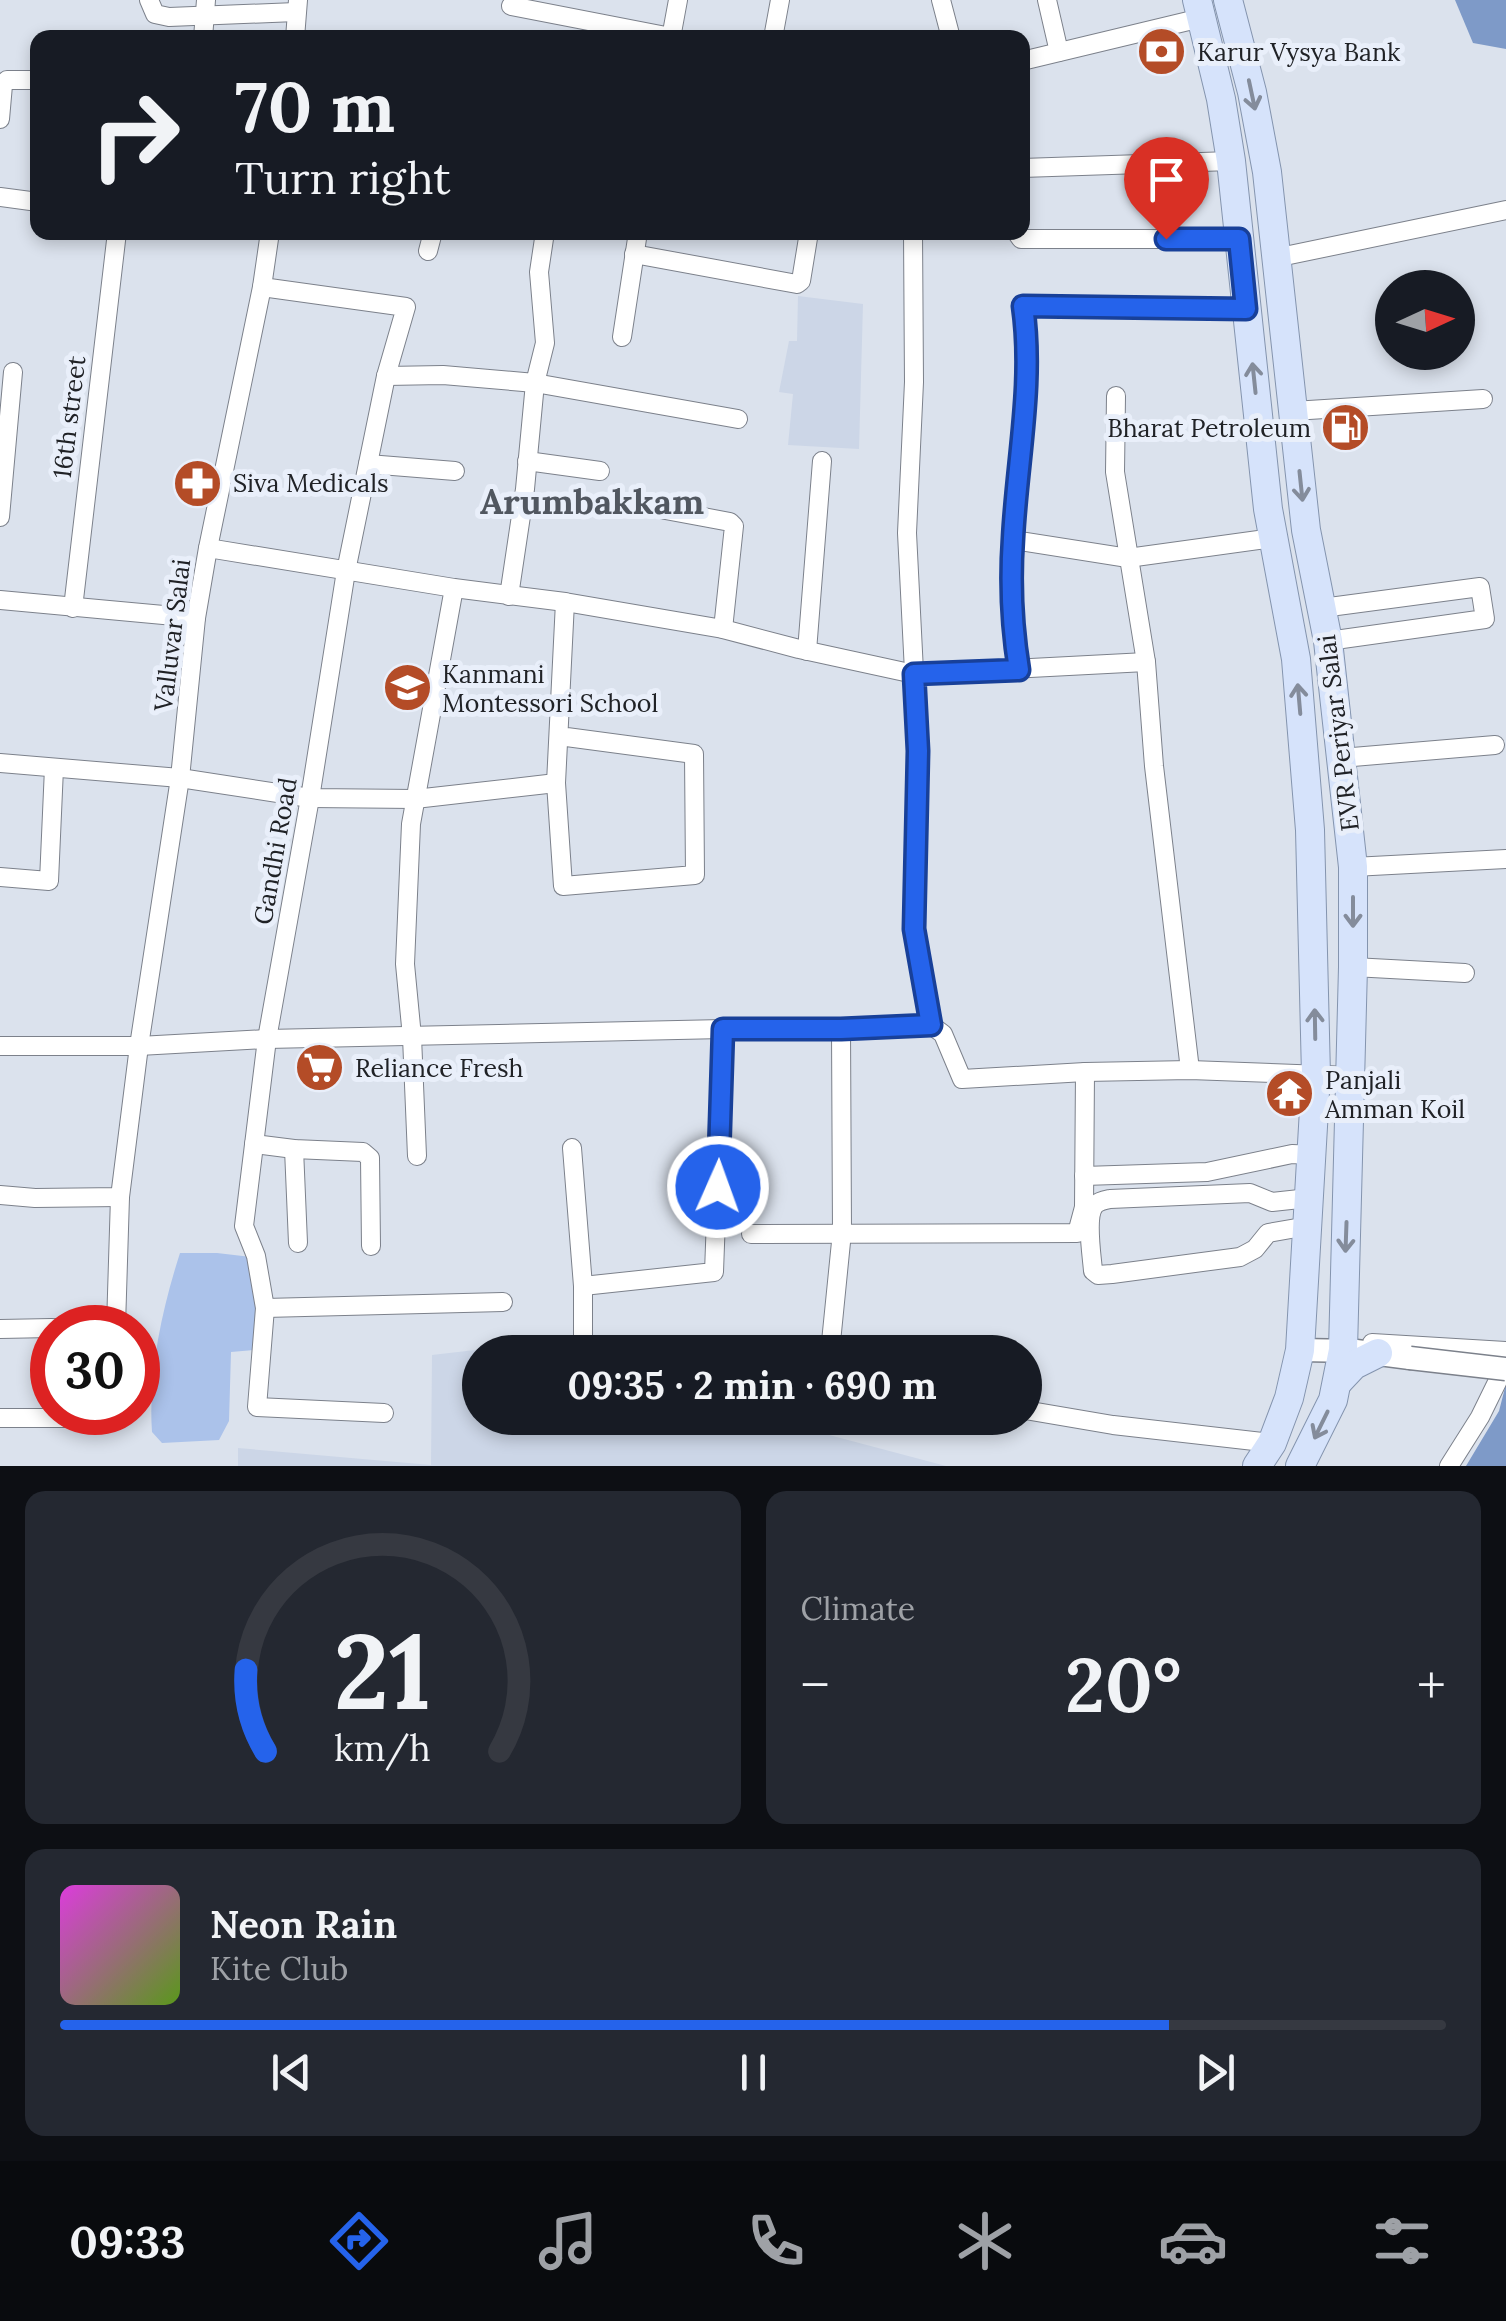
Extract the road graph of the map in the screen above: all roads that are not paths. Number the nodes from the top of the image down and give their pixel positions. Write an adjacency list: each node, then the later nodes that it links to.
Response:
1 (150, 0): 10 (street)
2 (678, 0): 13 (street)
3 (780, 0): 14 (street)
4 (942, 0): 15 (street)
5 (1047, 0): 16 (street)
6 (1228, 0): 34 (main road, EVR Periyar Salai, one-way to 34)
7 (271, 6): 8 (street); 10 (street)
8 (297, 6)
9 (511, 6): 12 (street)
10 (206, 7)
11 (1199, 9): 16 (street); 20 (main road, EVR Periyar Salai)
12 (635, 30)
13 (672, 30)
14 (774, 30)
15 (949, 30)
16 (1059, 52): 17 (street)
17 (1030, 60)
18 (30, 80): 19 (street)
19 (0, 119)
20 (1231, 161): 21 (street); 26 (main road, EVR Periyar Salai)
21 (1030, 168)
22 (0, 197): 23 (street)
23 (30, 201)
24 (1506, 210): 34 (street)
25 (1030, 239): 26 (street)
26 (1239, 239): 36 (main road, EVR Periyar Salai)
27 (116, 240): 61 (street, 16th street)
28 (269, 240): 35 (street, Valluvar Salai)
29 (544, 240): 40 (street)
30 (637, 240): 33 (street)
31 (807, 240): 33 (street)
32 (914, 240): 69 (street)
33 (634, 254): 37 (street)
34 (1275, 258): 43 (main road, EVR Periyar Salai)
35 (262, 287): 39 (street, Gandhi Road); 54 (street, Valluvar Salai)
36 (1246, 309): 52 (main road, EVR Periyar Salai, one-way to 36); 53 (street)
37 (622, 337)
38 (12, 372): 51 (street)
39 (386, 376): 40 (street); 47 (street, Gandhi Road)
40 (534, 383): 44 (street); 46 (street)
41 (1116, 396): 55 (street)
42 (1484, 399): 43 (street)
43 (1293, 411): 62 (main road, EVR Periyar Salai, one-way to 62)
44 (738, 418)
45 (822, 461): 66 (street)
46 (527, 462): 48 (street); 58 (street)
47 (368, 464): 49 (street); 56 (street, Gandhi Road)
48 (600, 471)
49 (455, 472)
50 (633, 504): 64 (street)
51 (0, 517)
52 (1273, 538): 55 (street); 93 (main road, EVR Periyar Salai, one-way to 52)
53 (1013, 540): 55 (street); 68 (street)
54 (208, 548): 56 (street); 63 (street, Valluvar Salai)
55 (1128, 558): 67 (street)
56 (346, 571): 57 (street); 77 (street, Gandhi Road)
57 (454, 588): 58 (street); 78 (street)
58 (509, 596): 60 (street)
59 (0, 600): 61 (street)
60 (566, 602): 64 (street); 70 (street)
61 (73, 608): 63 (street)
62 (1322, 608): 65 (main road, EVR Periyar Salai); 65 (street)
63 (196, 618): 75 (street, Valluvar Salai)
64 (723, 629): 66 (street)
65 (1328, 642): 72 (main road, EVR Periyar Salai)
66 (807, 651): 69 (street)
67 (1146, 662): 68 (street); 91 (street)
68 (1019, 670): 69 (street)
69 (914, 674): 84 (street)
70 (559, 736): 76 (street); 76 (street)
71 (1495, 744): 72 (street)
72 (1342, 758): 80 (main road, EVR Periyar Salai)
73 (0, 763): 74 (street)
74 (54, 768): 75 (street); 81 (street)
75 (180, 778): 77 (street); 90 (street, Valluvar Salai)
76 (556, 783): 78 (street)
77 (310, 798): 78 (street); 88 (street, Gandhi Road)
78 (415, 799): 87 (street)
79 (1506, 859): 80 (street)
80 (1353, 868): 82 (main road, EVR Periyar Salai, one-way to 82)
81 (0, 877)
82 (1353, 967): 83 (street); 94 (main road, EVR Periyar Salai)
83 (1465, 973)
84 (931, 1025): 86 (street); 92 (street)
85 (723, 1029): 86 (street); 87 (street); 109 (street)
86 (841, 1029): 105 (street)
87 (412, 1036): 88 (street); 99 (street)
88 (268, 1039): 90 (street); 95 (street, Gandhi Road)
89 (0, 1046): 90 (street)
90 (139, 1046): 102 (street, Valluvar Salai)
91 (1190, 1070): 92 (street); 93 (street)
92 (1085, 1072): 100 (street)
93 (1316, 1075): 94 (street); 98 (main road, EVR Periyar Salai)
94 (1350, 1076): 119 (main road, EVR Periyar Salai, one-way to 119)
95 (254, 1144): 97 (street); 112 (street, Gandhi Road)
96 (572, 1148): 109 (street)
97 (294, 1149): 107 (street); 108 (street)
98 (1313, 1155): 100 (street); 103 (main road, EVR Periyar Salai)
99 (417, 1156)
100 (1084, 1176): 105 (street)
101 (0, 1196): 102 (street)
102 (120, 1197): 111 (street, Valluvar Salai)
103 (1309, 1198): 104 (main road, EVR Periyar Salai); 104 (street)
104 (1308, 1226): 117 (main road, EVR Periyar Salai)
105 (842, 1232): 106 (street); 116 (street)
106 (750, 1234)
107 (298, 1242)
108 (372, 1246)
109 (583, 1286): 115 (street)
110 (503, 1302): 112 (street)
111 (117, 1305)
112 (265, 1308): 121 (street, Gandhi Road)
113 (30, 1328): 114 (street)
114 (0, 1329)
115 (583, 1335)
116 (832, 1335)
117 (1300, 1350): 119 (street); 125 (main road, EVR Periyar Salai)
118 (1506, 1351): 119 (street)
119 (1359, 1352): 120 (street, bridge); 126 (main road, EVR Periyar Salai, one-way to 126)
120 (1506, 1366): 127 (street)
121 (384, 1412)
122 (1042, 1413): 125 (street)
123 (0, 1418): 124 (street)
124 (30, 1418)
125 (1264, 1454)
126 (1300, 1466)
127 (1449, 1466)

